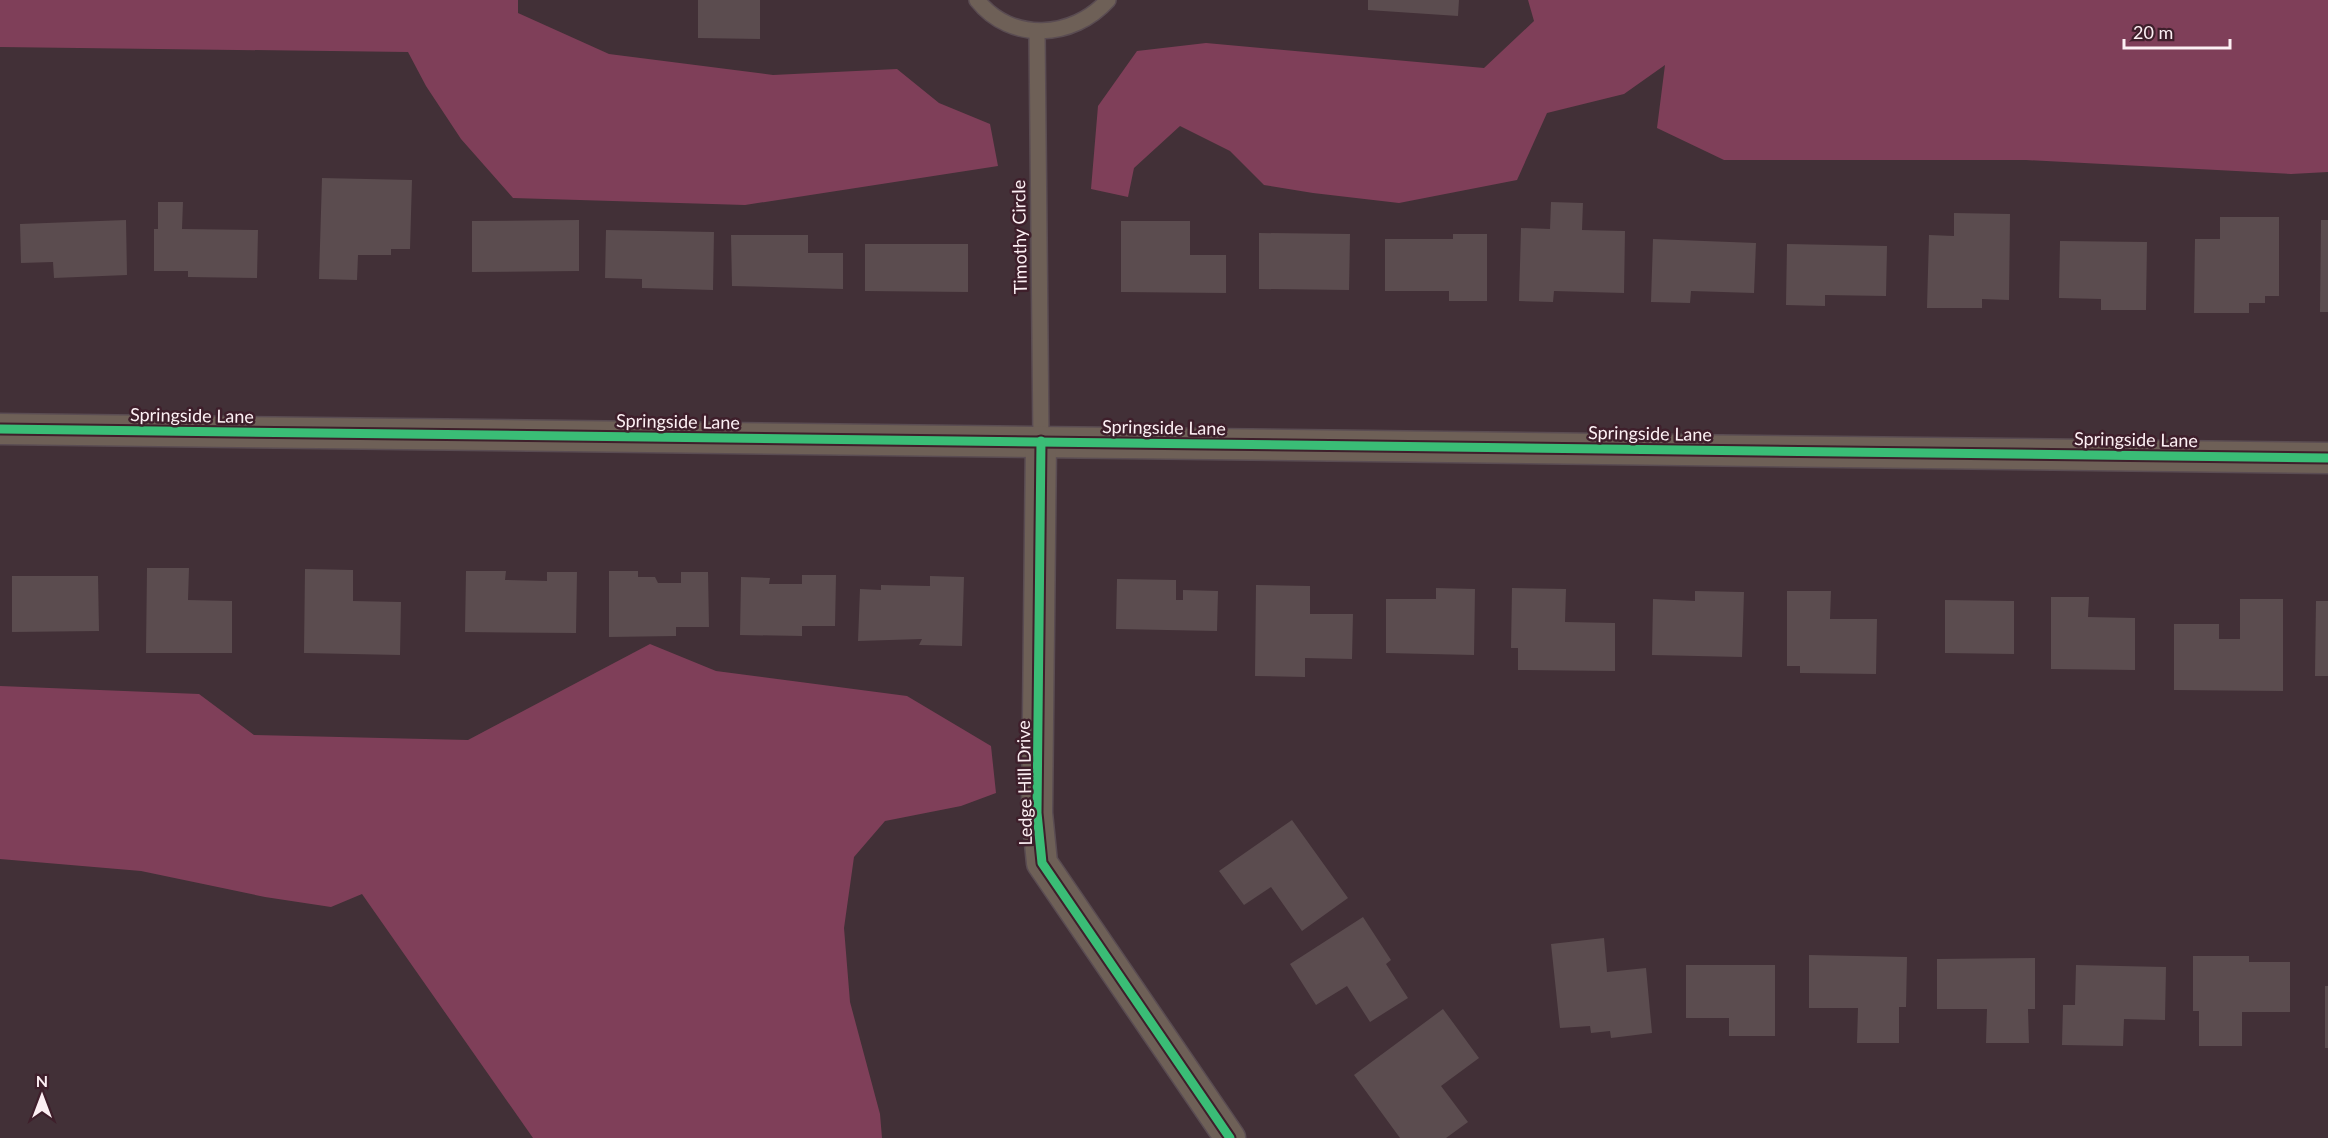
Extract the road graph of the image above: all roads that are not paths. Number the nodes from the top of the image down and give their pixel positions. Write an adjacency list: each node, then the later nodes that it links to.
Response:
1 (977, 0): 3 (lane)
2 (1108, 0): 3 (lane)
3 (1037, 32): 5 (lane, Timothy Circle)
4 (0, 429): 5 (street, Springside Lane)
5 (1041, 441): 6 (street, Springside Lane); 7 (street, Ledge Hill Drive)
6 (2328, 458)
7 (1230, 1138)

